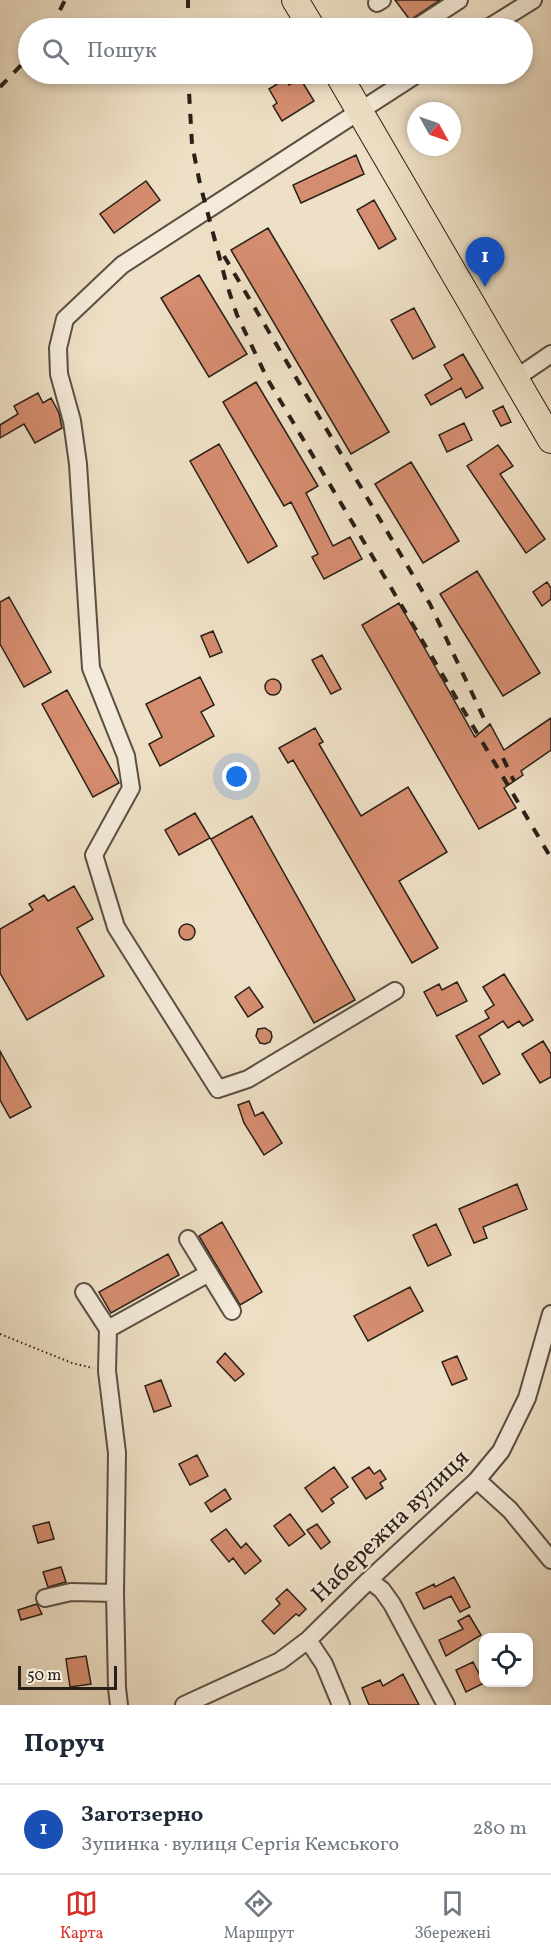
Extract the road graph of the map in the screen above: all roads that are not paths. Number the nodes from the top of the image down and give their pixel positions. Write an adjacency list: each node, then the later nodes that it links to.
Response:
1 (295, 0): 4 (highway)
2 (459, 0): 5 (street)
3 (533, 0): 6 (street)
4 (306, 18)
5 (431, 18)
6 (504, 18)
7 (345, 84): 9 (highway)
8 (401, 84): 9 (street)
9 (360, 110): 11 (highway); 13 (street)
10 (551, 354): 11 (street)
11 (516, 378): 12 (highway)
12 (551, 440)
13 (395, 991)
14 (188, 1239): 15 (street)
15 (208, 1273): 17 (street); 19 (street)
16 (84, 1292): 19 (street)
17 (232, 1311)
18 (551, 1314): 20 (street, Набережна вулиця)
19 (108, 1329): 23 (street)
20 (477, 1480): 21 (street); 22 (street, Набережна вулиця)
21 (551, 1560)
22 (369, 1580): 25 (street, Набережна вулиця); 29 (street)
23 (115, 1593): 24 (street); 26 (street)
24 (45, 1598)
25 (308, 1640): 27 (street, Набережна вулиця); 28 (street)
26 (120, 1704)
27 (184, 1705)
28 (341, 1705)
29 (446, 1705)

